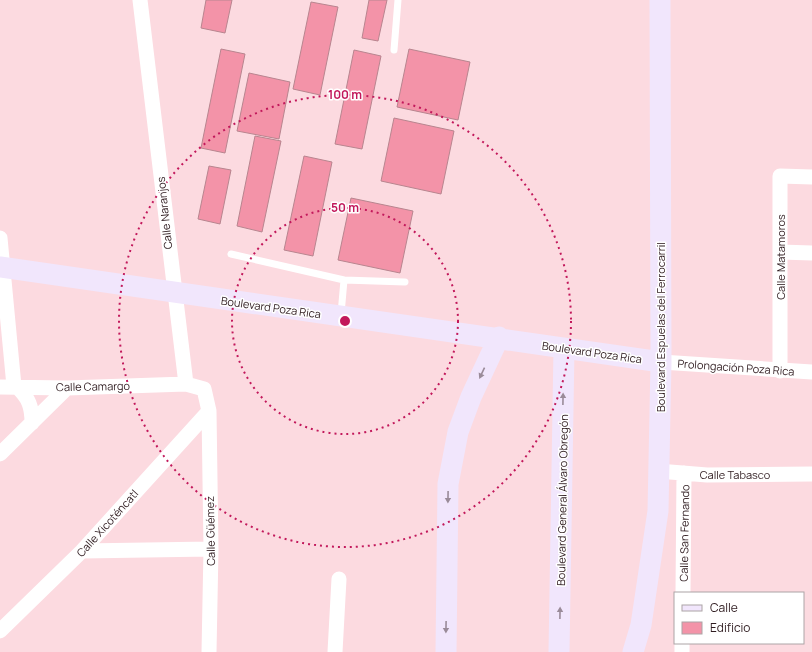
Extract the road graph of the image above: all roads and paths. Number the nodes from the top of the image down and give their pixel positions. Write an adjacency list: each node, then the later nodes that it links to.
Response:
1 (140, 0): 13 (street, Calle Naranjos)
2 (398, 0): 4 (lane)
3 (660, 0): 17 (main road, Boulevard Espuelas del Ferrocarril)
4 (394, 50)
5 (812, 177): 7 (street, Calle Matamoros)
6 (0, 238): 10 (street)
7 (780, 252): 8 (street); 18 (street, Calle Matamoros)
8 (812, 253)
9 (231, 254): 11 (lane)
10 (2, 268): 13 (main road, Boulevard Poza Rica); 21 (street)
11 (344, 280): 12 (lane); 14 (lane)
12 (405, 282)
13 (174, 292): 14 (main road, Boulevard Poza Rica); 20 (street, Calle Naranjos)
14 (341, 317): 15 (main road, Boulevard Poza Rica)
15 (499, 337): 16 (main road, Boulevard Poza Rica); 36 (main road, one-way to 36)
16 (564, 348): 17 (main road, Boulevard Poza Rica); 37 (main road, Boulevard General Álvaro Obregón, one-way to 16)
17 (661, 362): 18 (street, Prolongación Poza Rica); 26 (main road, Boulevard Espuelas del Ferrocarril)
18 (780, 370): 19 (street, Prolongación Poza Rica)
19 (812, 372)
20 (186, 384): 22 (street, Calle Camargo); 23 (street)
21 (10, 387): 22 (street, Calle Camargo); 24 (street)
22 (67, 388): 24 (street)
23 (209, 410): 29 (street, Calle Güémez); 30 (street, Calle Xicoténcatl)
24 (32, 423): 25 (street)
25 (0, 454)
26 (658, 471): 27 (street, Calle Tabasco); 38 (main road, Boulevard Espuelas del Ferrocarril)
27 (684, 473): 28 (street, Calle Tabasco); 32 (street, Calle San Fernando)
28 (812, 474)
29 (211, 549): 30 (street); 34 (street, Calle Güémez)
30 (82, 551): 33 (street, Calle Xicoténcatl)
31 (339, 579): 35 (street)
32 (683, 592)
33 (0, 631)
34 (209, 652)
35 (335, 652)
36 (446, 652)
37 (560, 652)
38 (633, 652)

